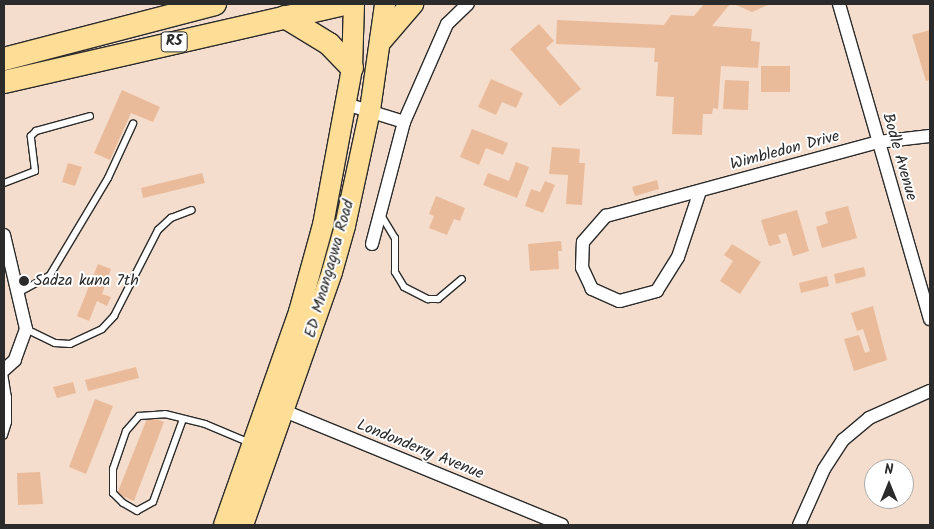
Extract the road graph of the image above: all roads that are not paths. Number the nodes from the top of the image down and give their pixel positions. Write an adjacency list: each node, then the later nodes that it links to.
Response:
1 (215, 4): 10 (highway, R5)
2 (344, 4): 8 (highway, R5)
3 (354, 4): 11 (main road, ED Mnangagwa Road)
4 (385, 4): 9 (main road, ED Mnangagwa Road)
5 (412, 4): 9 (highway)
6 (468, 4): 16 (street)
7 (839, 4): 19 (street, Bodle Avenue)
8 (285, 17): 11 (highway); 12 (highway, R5)
9 (381, 40): 14 (main road, ED Mnangagwa Road)
10 (4, 59)
11 (352, 68): 13 (main road, ED Mnangagwa Road)
12 (4, 82)
13 (346, 104): 14 (street); 32 (main road, ED Mnangagwa Road)
14 (370, 110): 16 (street); 32 (main road, ED Mnangagwa Road)
15 (90, 116): 20 (lane)
16 (404, 122): 23 (street)
17 (133, 124): 27 (lane)
18 (930, 136): 19 (street, Wimbledon Drive)
19 (878, 142): 21 (street, Wimbledon Drive); 28 (street, Bodle Avenue)
20 (4, 183)
21 (700, 191): 21 (street, Wimbledon Drive)
22 (192, 210): 29 (lane)
23 (380, 214): 25 (street); 26 (lane)
24 (4, 236): 27 (street)
25 (372, 244)
26 (462, 279)
27 (18, 293): 29 (street)
28 (930, 319)
29 (26, 329): 30 (street)
30 (4, 372): 34 (lane)
31 (930, 391): 39 (street)
32 (275, 407): 35 (main road, ED Mnangagwa Road); 37 (main road, ED Mnangagwa Road); 38 (street, Londonderry Avenue)
33 (183, 419): 33 (lane); 35 (lane)
34 (4, 435)
35 (253, 444): 36 (main road, ED Mnangagwa Road)
36 (224, 525)
37 (243, 525)
38 (562, 525)
39 (799, 525)

